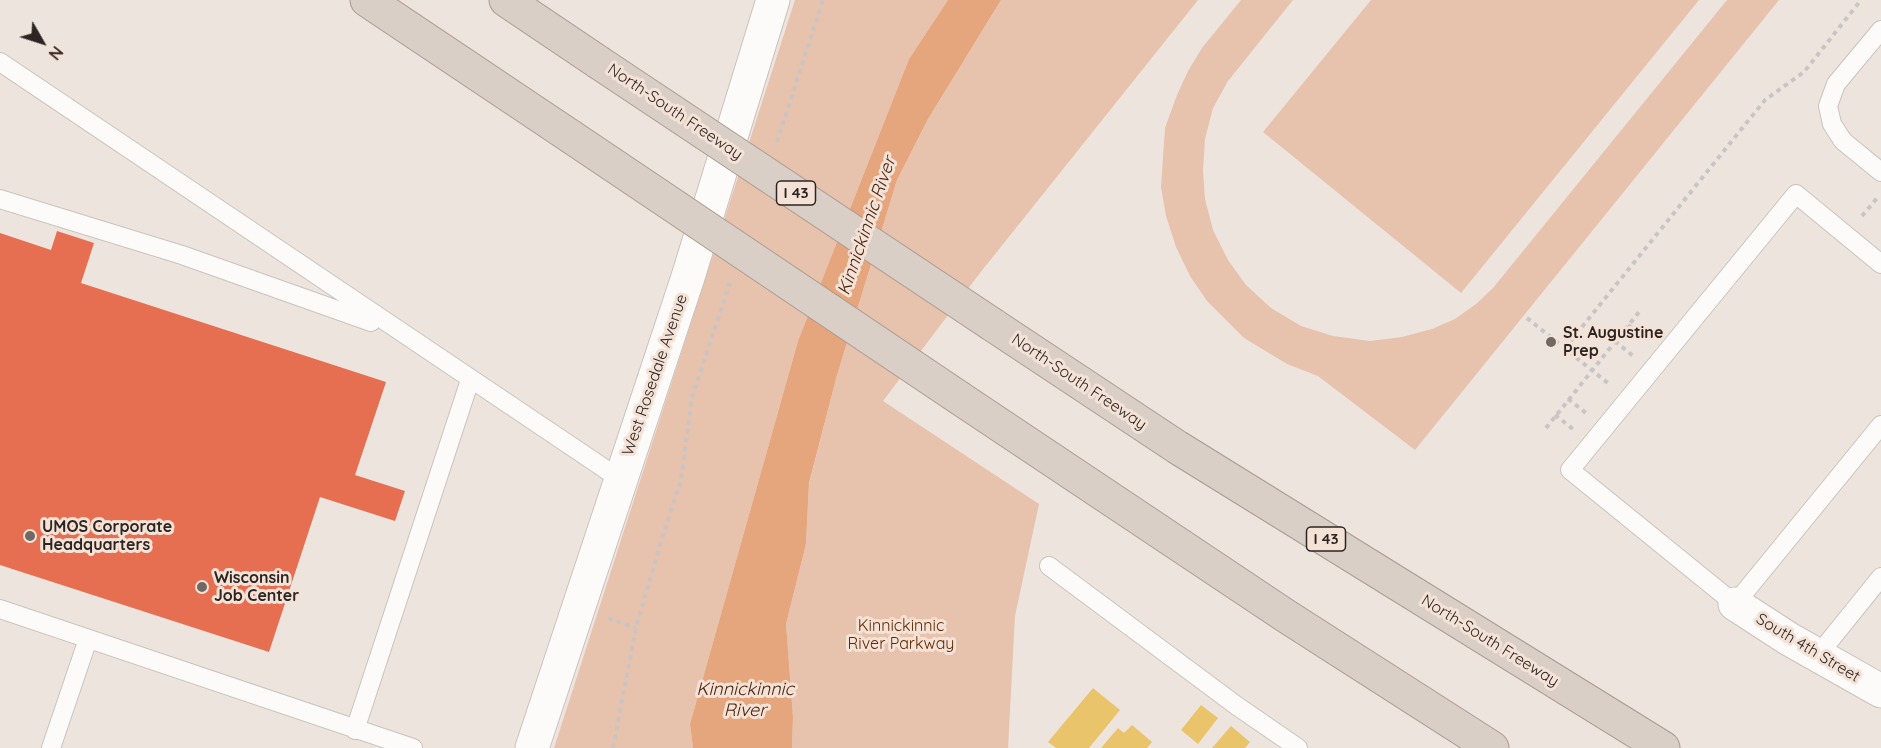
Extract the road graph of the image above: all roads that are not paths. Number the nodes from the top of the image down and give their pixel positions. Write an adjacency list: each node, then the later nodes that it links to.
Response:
1 (367, 0): 25 (highway, bridge)
2 (506, 0): 26 (highway, North-South Freeway / I 43, bridge)
3 (773, 0): 12 (street, West Rosedale Avenue)
4 (1881, 30): 6 (lane)
5 (0, 62): 9 (lane)
6 (1881, 172)
7 (0, 200): 9 (lane)
8 (1881, 264): 15 (lane)
9 (398, 331): 10 (lane)
10 (470, 380): 12 (lane); 20 (lane)
11 (1881, 425): 15 (lane)
12 (620, 479): 23 (street, West Rosedale Avenue)
13 (1049, 566): 24 (lane)
14 (1881, 577): 18 (lane)
15 (1735, 604): 18 (street, South 4th Street)
16 (0, 609): 17 (lane)
17 (88, 639): 20 (lane); 21 (lane)
18 (1818, 655): 19 (street, South 4th Street)
19 (1881, 691)
20 (355, 730): 22 (lane)
21 (51, 748)
22 (412, 748)
23 (532, 748)
24 (1298, 748)
25 (1491, 748)
26 (1663, 748)

